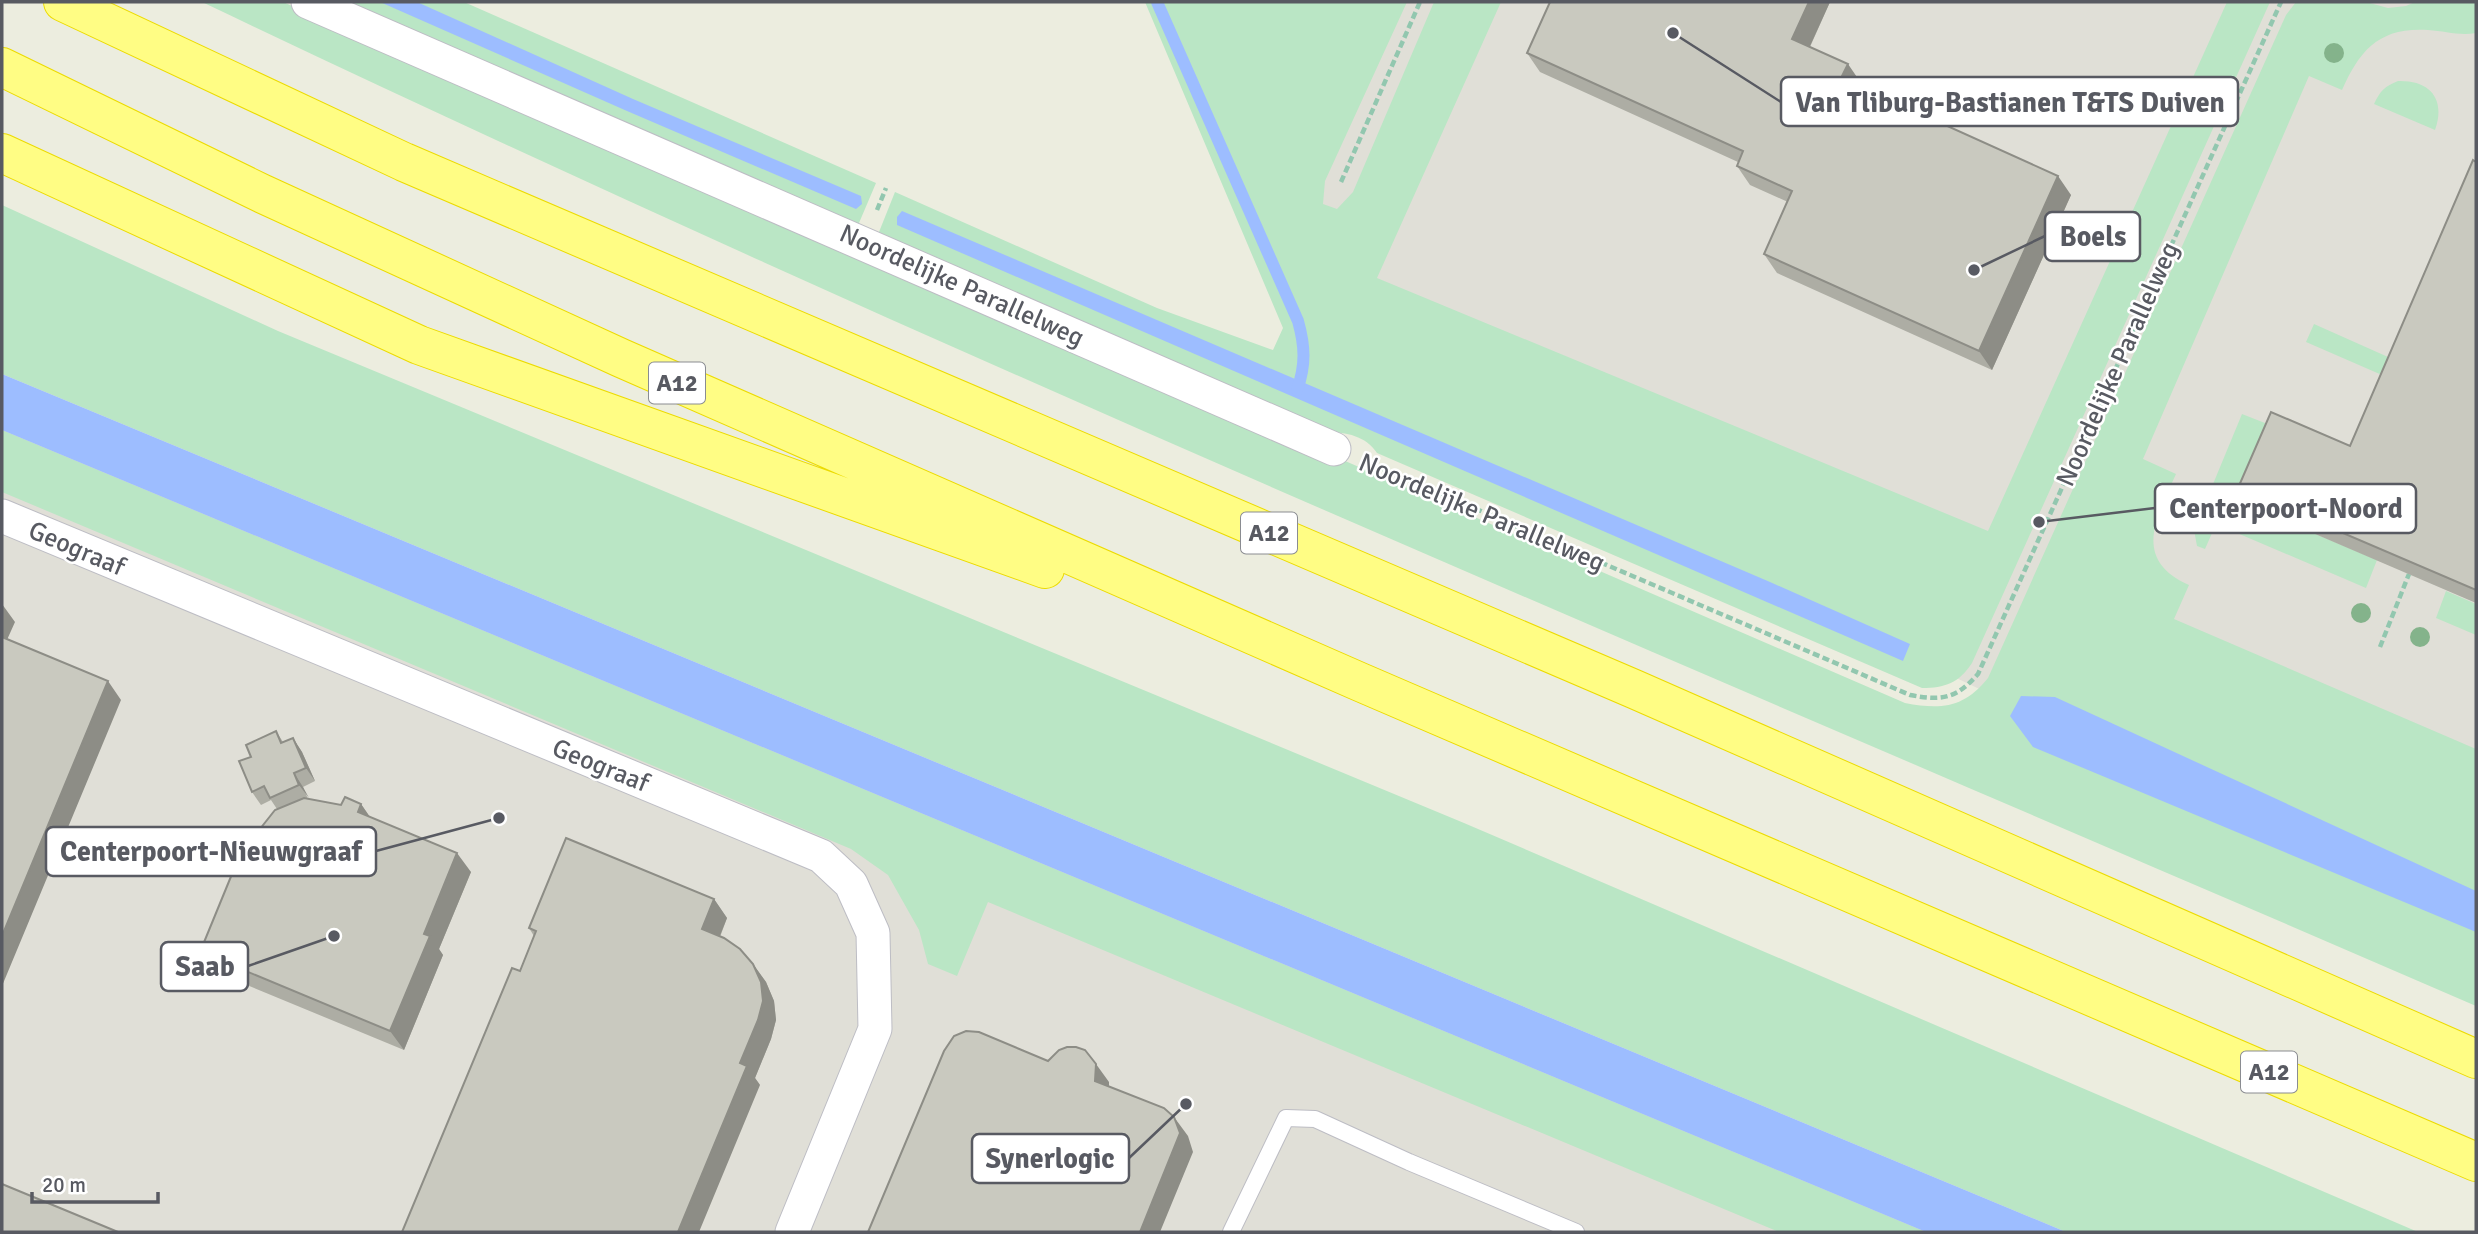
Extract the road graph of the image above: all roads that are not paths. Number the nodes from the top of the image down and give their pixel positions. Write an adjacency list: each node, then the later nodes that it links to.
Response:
1 (63, 2): 8 (highway, A12)
2 (308, 2): 5 (street, Noordelijke Parallelweg)
3 (2, 66): 7 (highway, A12)
4 (2, 153): 7 (highway, A12)
5 (1334, 449)
6 (2, 516): 10 (street, Geograaf)
7 (1360, 682): 9 (highway, A12)
8 (2476, 1059)
9 (2476, 1162)
10 (792, 1232)
11 (1231, 1232): 12 (lane)
12 (1576, 1232)

